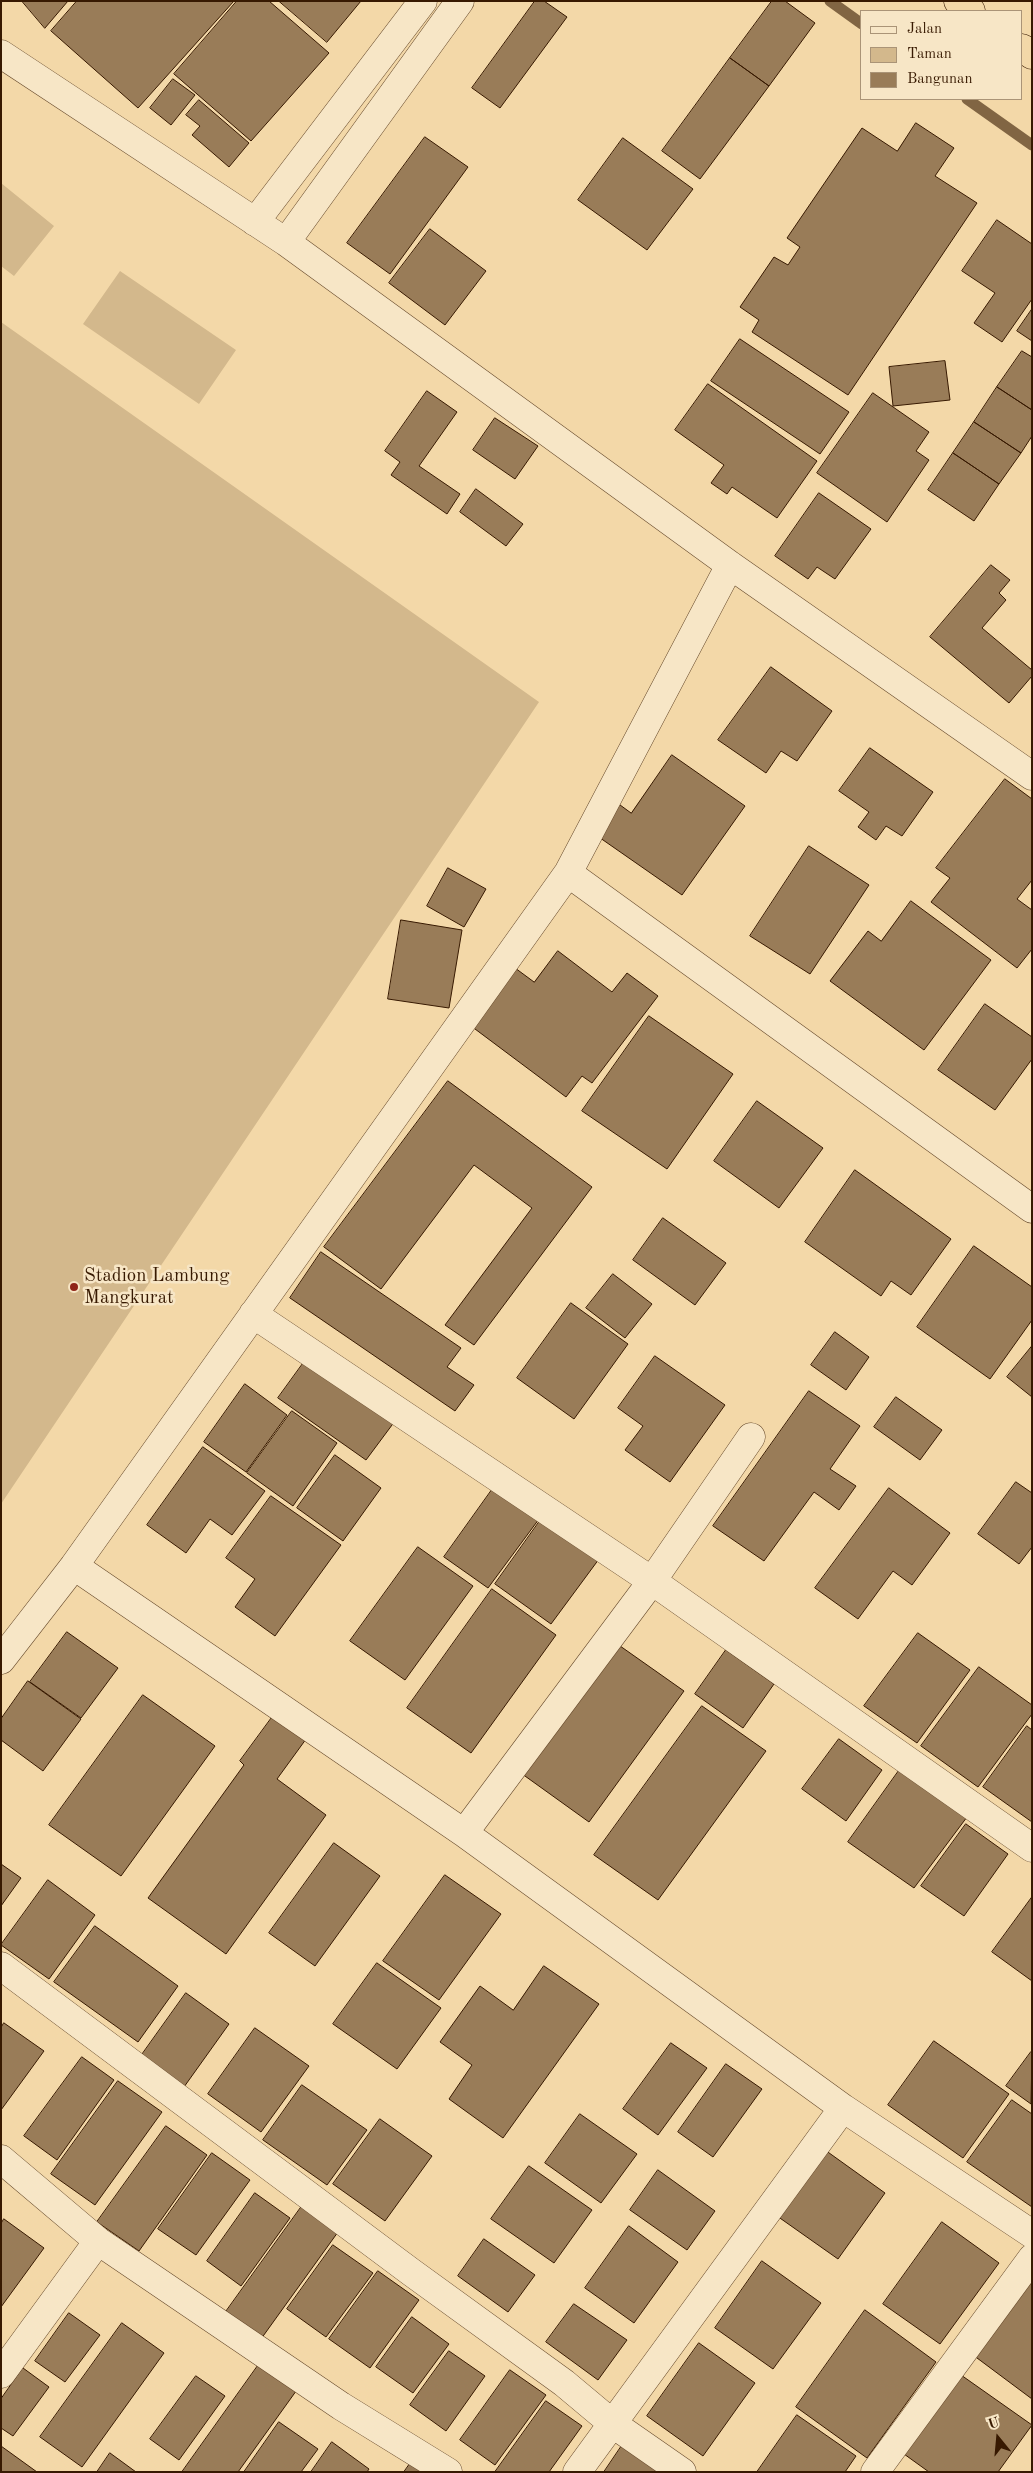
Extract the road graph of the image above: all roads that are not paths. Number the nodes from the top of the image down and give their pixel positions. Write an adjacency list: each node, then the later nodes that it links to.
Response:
1 (423, 1): 6 (street)
2 (460, 1): 7 (street)
3 (958, 1): 4 (highway)
4 (970, 10)
5 (1, 54): 8 (street)
6 (310, 150): 7 (street); 8 (street)
7 (339, 170): 9 (street)
8 (254, 222): 9 (street)
9 (286, 242): 10 (street)
10 (730, 566): 11 (street); 12 (street)
11 (1032, 776)
12 (568, 873): 13 (street); 14 (street)
13 (1032, 1210)
14 (253, 1314): 16 (street); 17 (street)
15 (751, 1437): 17 (street)
16 (74, 1566): 18 (street); 19 (street)
17 (652, 1580): 19 (street); 20 (street)
18 (1, 1660)
19 (464, 1833): 22 (street)
20 (1032, 1848)
21 (1, 1966): 28 (street)
22 (843, 2108): 24 (street); 28 (street)
23 (1, 2159): 25 (street)
24 (1032, 2234)
25 (98, 2241): 27 (street); 29 (street)
26 (1032, 2258): 32 (street)
27 (1, 2374)
28 (613, 2424): 30 (street); 31 (street)
29 (448, 2472)
30 (577, 2472)
31 (682, 2472)
32 (875, 2472)

